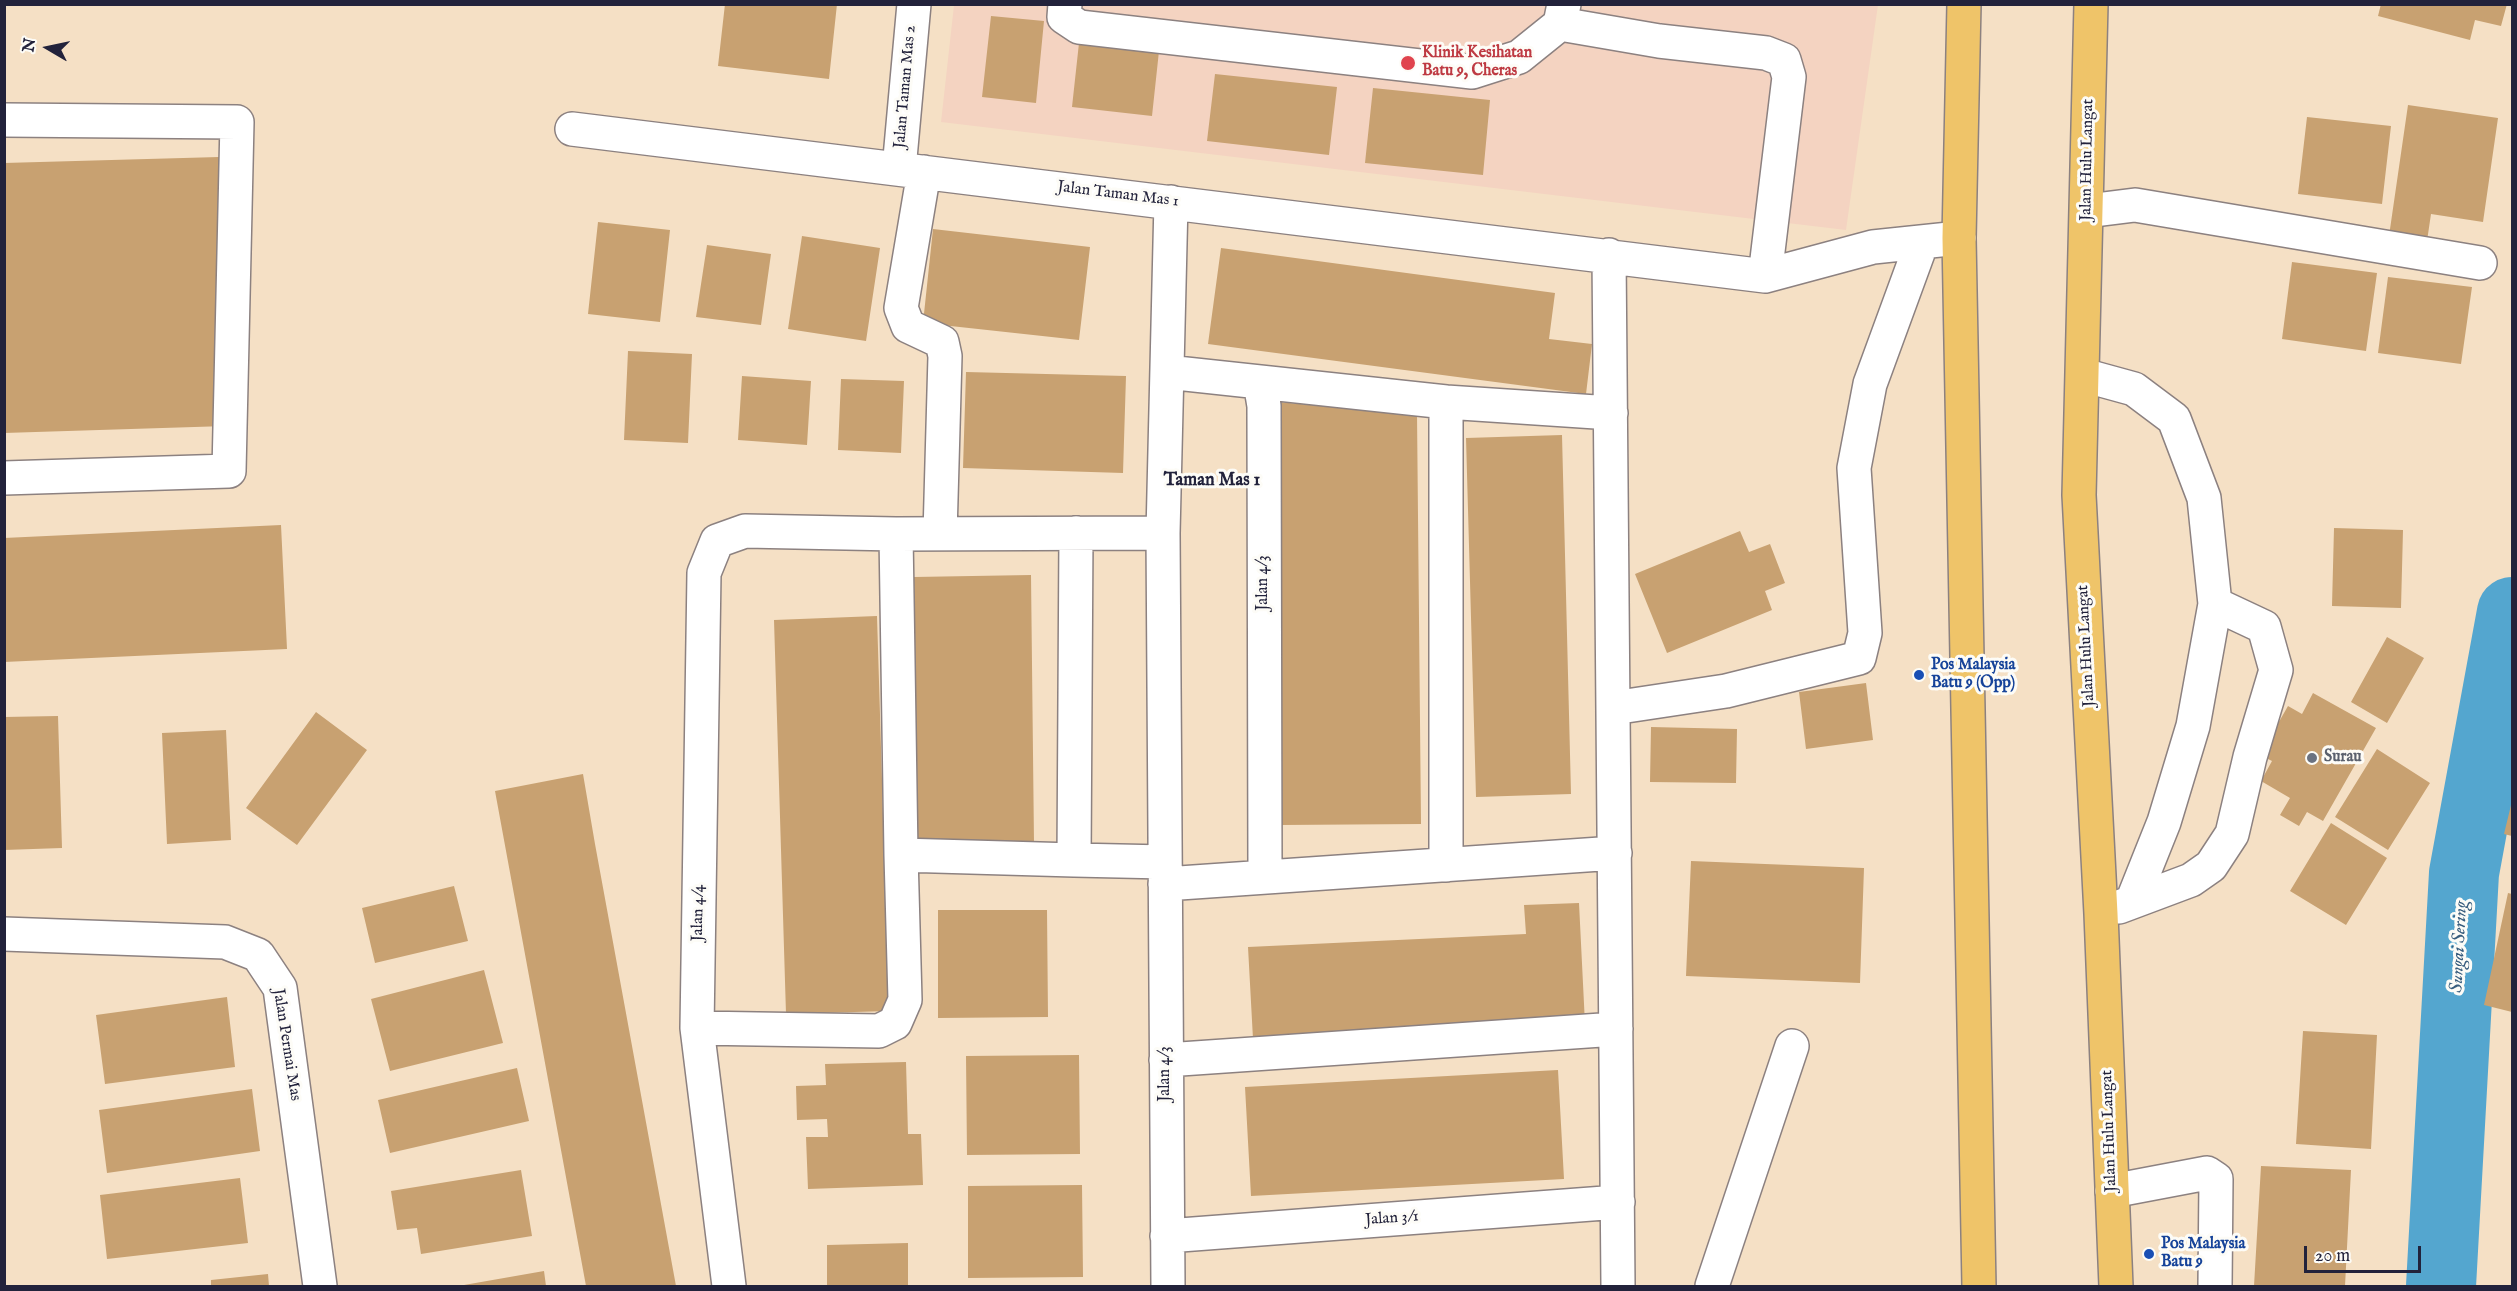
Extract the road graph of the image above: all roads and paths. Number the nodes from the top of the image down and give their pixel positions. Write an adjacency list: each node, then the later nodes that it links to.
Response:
1 (914, 4): 8 (street, Jalan Taman Mas 2)
2 (1065, 4): 5 (street)
3 (1964, 4): 11 (main road)
4 (2091, 4): 10 (main road, Jalan Hulu Langat)
5 (1562, 14): 15 (street)
6 (4, 120): 21 (street)
7 (572, 129): 8 (street, Jalan Taman Mas 1)
8 (911, 170): 9 (street, Jalan Taman Mas 1); 25 (street, Jalan Taman Mas 2)
9 (1171, 202): 13 (street, Jalan Taman Mas 1); 16 (street, Jalan 4/3)
10 (2087, 211): 14 (street); 17 (main road, Jalan Hulu Langat)
11 (1959, 238): 12 (street); 49 (main road)
12 (1922, 242): 15 (street); 27 (street)
13 (1609, 255): 15 (street, Jalan Taman Mas 1); 20 (street)
14 (2480, 263)
15 (1765, 276)
16 (1167, 372): 18 (street); 23 (street, Jalan 4/3)
17 (2082, 375): 26 (street); 35 (main road, Jalan Hulu Langat)
18 (1260, 382): 19 (street); 33 (street, Jalan 4/3)
19 (1446, 402): 20 (street); 31 (street)
20 (1611, 413): 27 (street)
21 (4, 478)
22 (1076, 533): 23 (street); 25 (street); 30 (street)
23 (1163, 533): 32 (street, Jalan 4/3)
24 (896, 534): 25 (street); 29 (street); 37 (street, Jalan 4/4)
25 (940, 534)
26 (2215, 604): 34 (street); 34 (street)
27 (1613, 708): 28 (street)
28 (1615, 853): 31 (street); 38 (street)
29 (901, 855): 30 (street); 37 (street)
30 (1074, 860): 32 (street)
31 (1446, 865): 33 (street)
32 (1165, 873): 33 (street); 40 (street, Jalan 4/3)
33 (1264, 877)
34 (2132, 902): 35 (street)
35 (2101, 914): 41 (main road, Jalan Hulu Langat)
36 (4, 934): 44 (street, Jalan Permai Mas)
37 (697, 1028): 45 (street, Jalan 4/4)
38 (1616, 1029): 40 (street); 42 (street)
39 (1792, 1046): 48 (street)
40 (1166, 1060): 43 (street, Jalan 4/3)
41 (2112, 1191): 50 (main road, Jalan Hulu Langat); 51 (street)
42 (1618, 1202): 43 (street, Jalan 3/1); 47 (street)
43 (1167, 1236): 46 (street, Jalan 4/3)
44 (320, 1287)
45 (729, 1287)
46 (1168, 1287)
47 (1618, 1287)
48 (1712, 1287)
49 (1979, 1287)
50 (2116, 1287)
51 (2215, 1287)

